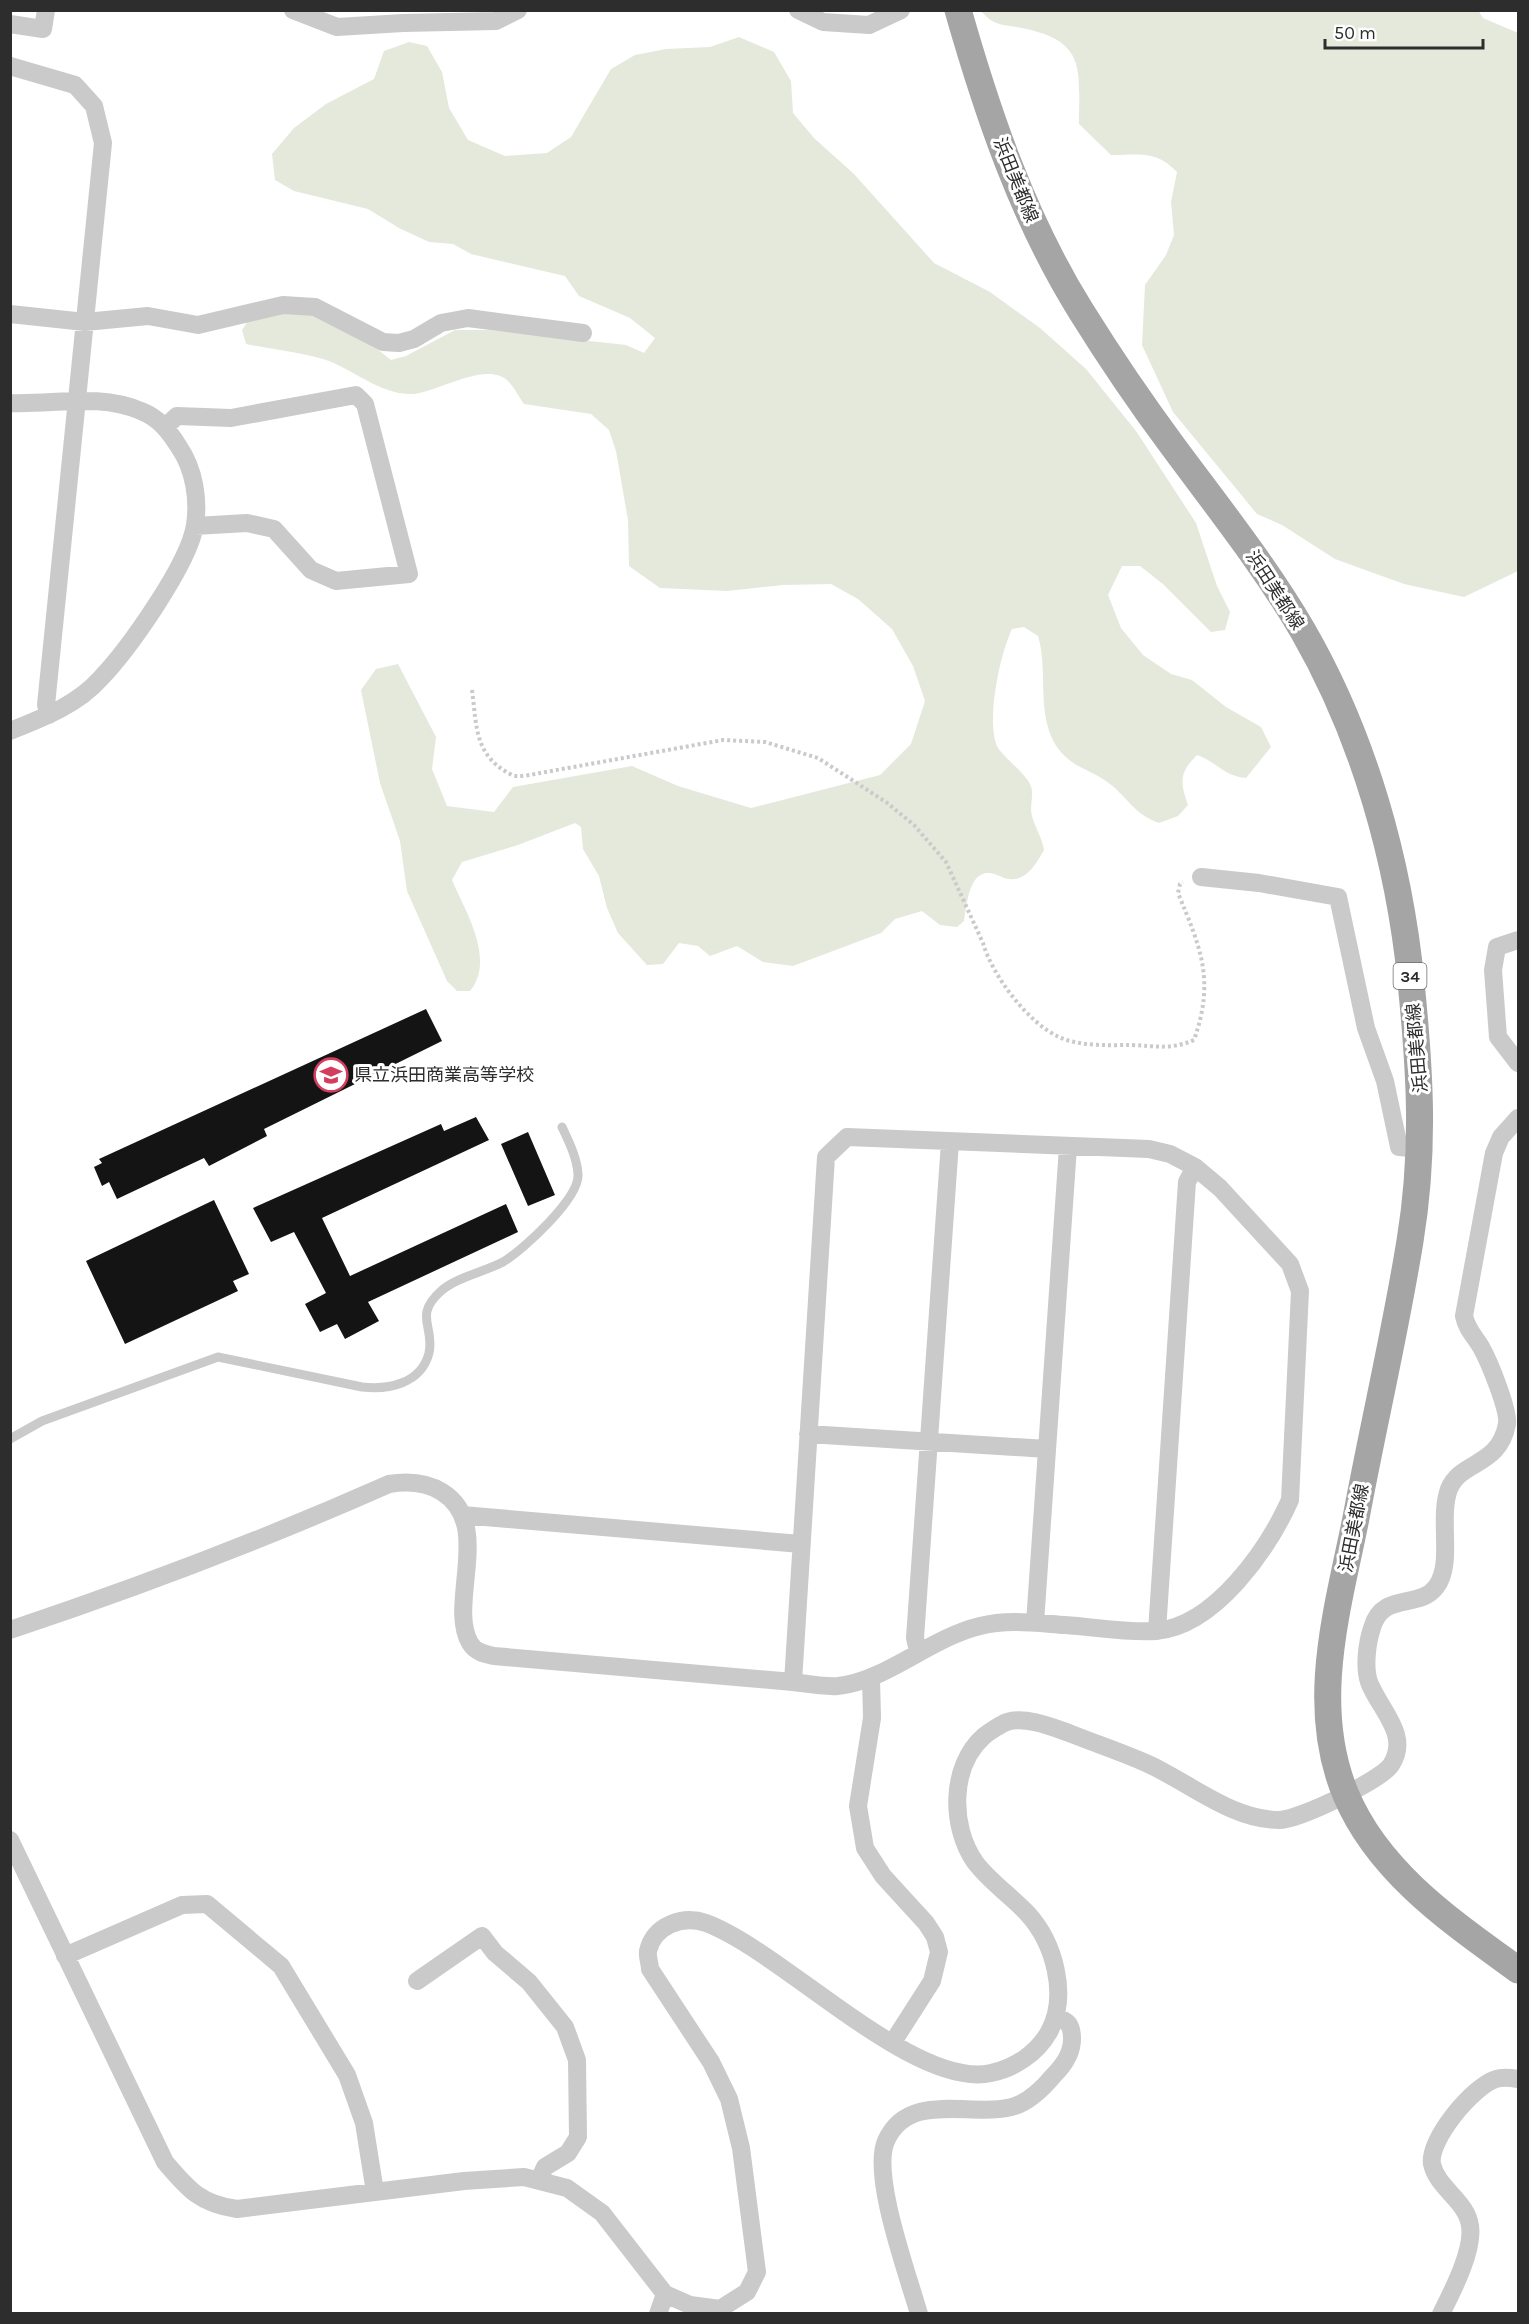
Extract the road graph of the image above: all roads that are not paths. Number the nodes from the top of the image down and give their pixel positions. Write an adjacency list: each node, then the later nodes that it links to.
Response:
1 (46, 10): 7 (street)
2 (293, 10): 3 (street)
3 (518, 10)
4 (798, 10): 5 (street)
5 (901, 10)
6 (958, 10): 25 (main road, 浜田美都線 / 34)
7 (10, 24)
8 (10, 66): 10 (street)
9 (10, 314): 10 (street)
10 (85, 322): 11 (street); 12 (street)
11 (583, 333)
12 (78, 401): 13 (street); 14 (street); 16 (street)
13 (10, 403)
14 (166, 426): 15 (street); 15 (street)
15 (195, 526): 16 (street)
16 (50, 714): 17 (street)
17 (10, 731)
18 (1201, 877): 25 (street)
19 (1518, 939): 20 (street)
20 (1518, 1063)
21 (1518, 1118): 39 (street)
22 (562, 1127): 28 (lane)
23 (951, 1143): 24 (street); 27 (street); 29 (street)
24 (1068, 1147): 26 (street); 30 (street)
25 (1421, 1149): 39 (main road, 浜田美都線 / 34)
26 (1195, 1167): 35 (street); 35 (street)
27 (808, 1434): 29 (street); 32 (street)
28 (10, 1439)
29 (927, 1442): 30 (street); 36 (street)
30 (1047, 1449): 33 (street)
31 (462, 1515): 32 (street); 34 (street); 38 (street)
32 (801, 1545): 38 (street)
33 (1035, 1623): 35 (street); 36 (street)
34 (10, 1630)
35 (1156, 1631)
36 (918, 1651): 37 (street)
37 (871, 1678): 38 (street); 45 (street)
38 (793, 1682)
39 (1345, 1793): 42 (main road, 浜田美都線 / 34); 44 (street)
40 (10, 1840): 41 (street)
41 (65, 1956): 48 (street); 48 (street)
42 (1518, 1970)
43 (417, 1981): 47 (street)
44 (1055, 2017): 45 (street); 51 (street)
45 (893, 2042): 49 (street)
46 (1518, 2079): 52 (street)
47 (538, 2180): 48 (street); 49 (street)
48 (375, 2192)
49 (665, 2294): 50 (street)
50 (658, 2313)
51 (919, 2313)
52 (1442, 2313)

